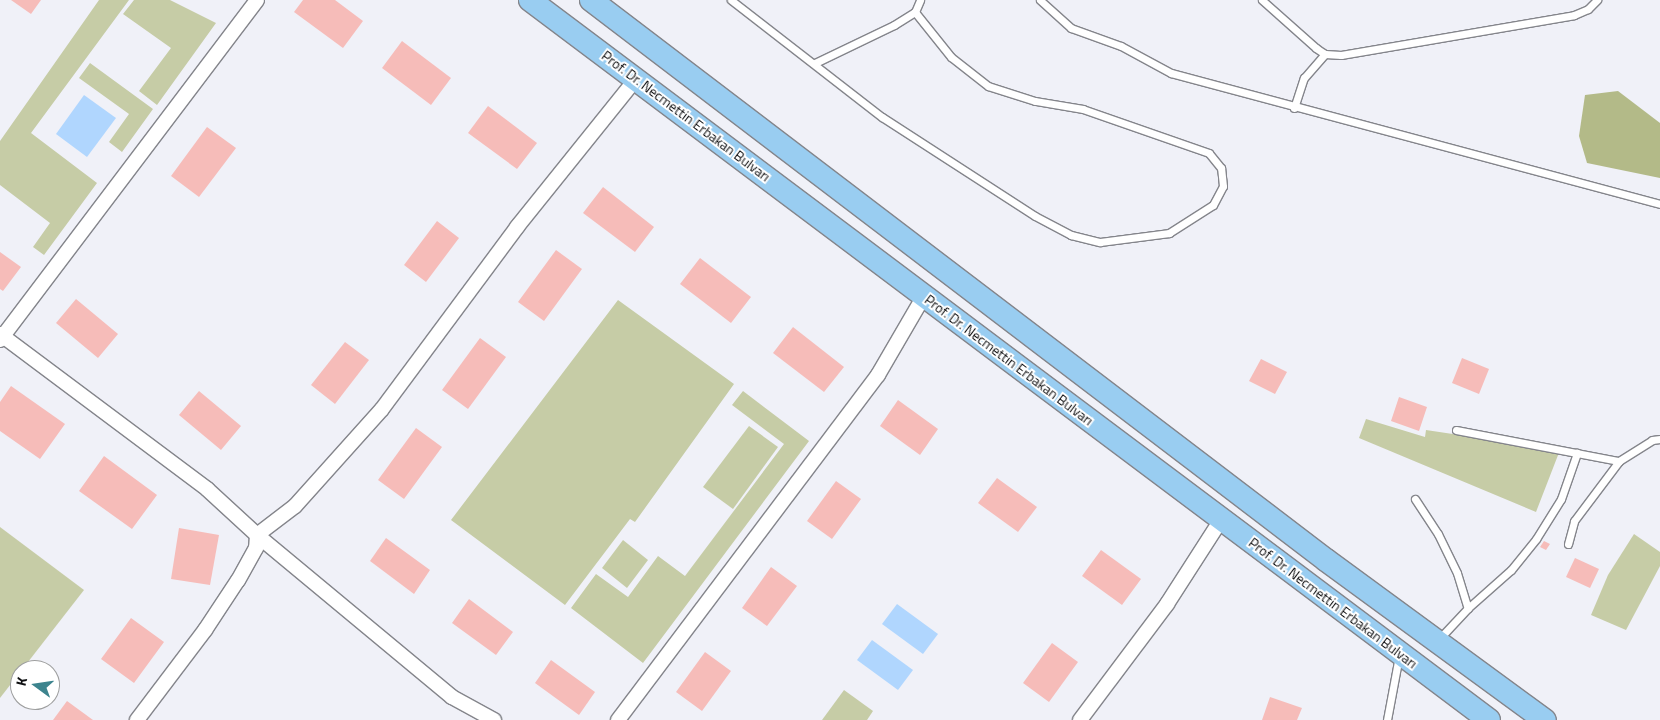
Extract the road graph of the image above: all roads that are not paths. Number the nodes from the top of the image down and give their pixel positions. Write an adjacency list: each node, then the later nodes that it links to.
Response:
1 (257, 0): 16 (street)
2 (530, 0): 12 (main road, Prof. Dr. Necmettin Erbakan Bulvarı)
3 (591, 0): 26 (main road)
4 (730, 0): 11 (lane)
5 (920, 0): 9 (lane)
6 (1040, 0): 13 (lane)
7 (1262, 0): 10 (lane)
8 (1597, 0): 10 (lane)
9 (916, 12): 11 (lane); 11 (lane)
10 (1325, 54): 13 (lane)
11 (815, 63)
12 (636, 79): 15 (main road, Prof. Dr. Necmettin Erbakan Bulvarı); 23 (street)
13 (1294, 108): 14 (lane)
14 (1660, 204)
15 (924, 296): 22 (main road, Prof. Dr. Necmettin Erbakan Bulvarı); 30 (street)
16 (1, 337): 23 (street)
17 (1456, 430): 19 (lane)
18 (1660, 439): 20 (lane)
19 (1578, 453): 20 (lane); 25 (lane)
20 (1619, 461): 24 (lane)
21 (1415, 499): 25 (lane)
22 (1222, 520): 27 (main road, Prof. Dr. Necmettin Erbakan Bulvarı); 31 (street)
23 (257, 535): 28 (street); 29 (street)
24 (1568, 544)
25 (1468, 608): 26 (lane)
26 (1438, 641): 34 (main road)
27 (1400, 653): 32 (lane); 33 (main road, Prof. Dr. Necmettin Erbakan Bulvarı)
28 (137, 720)
29 (494, 720)
30 (618, 720)
31 (1080, 720)
32 (1387, 720)
33 (1489, 720)
34 (1544, 720)

